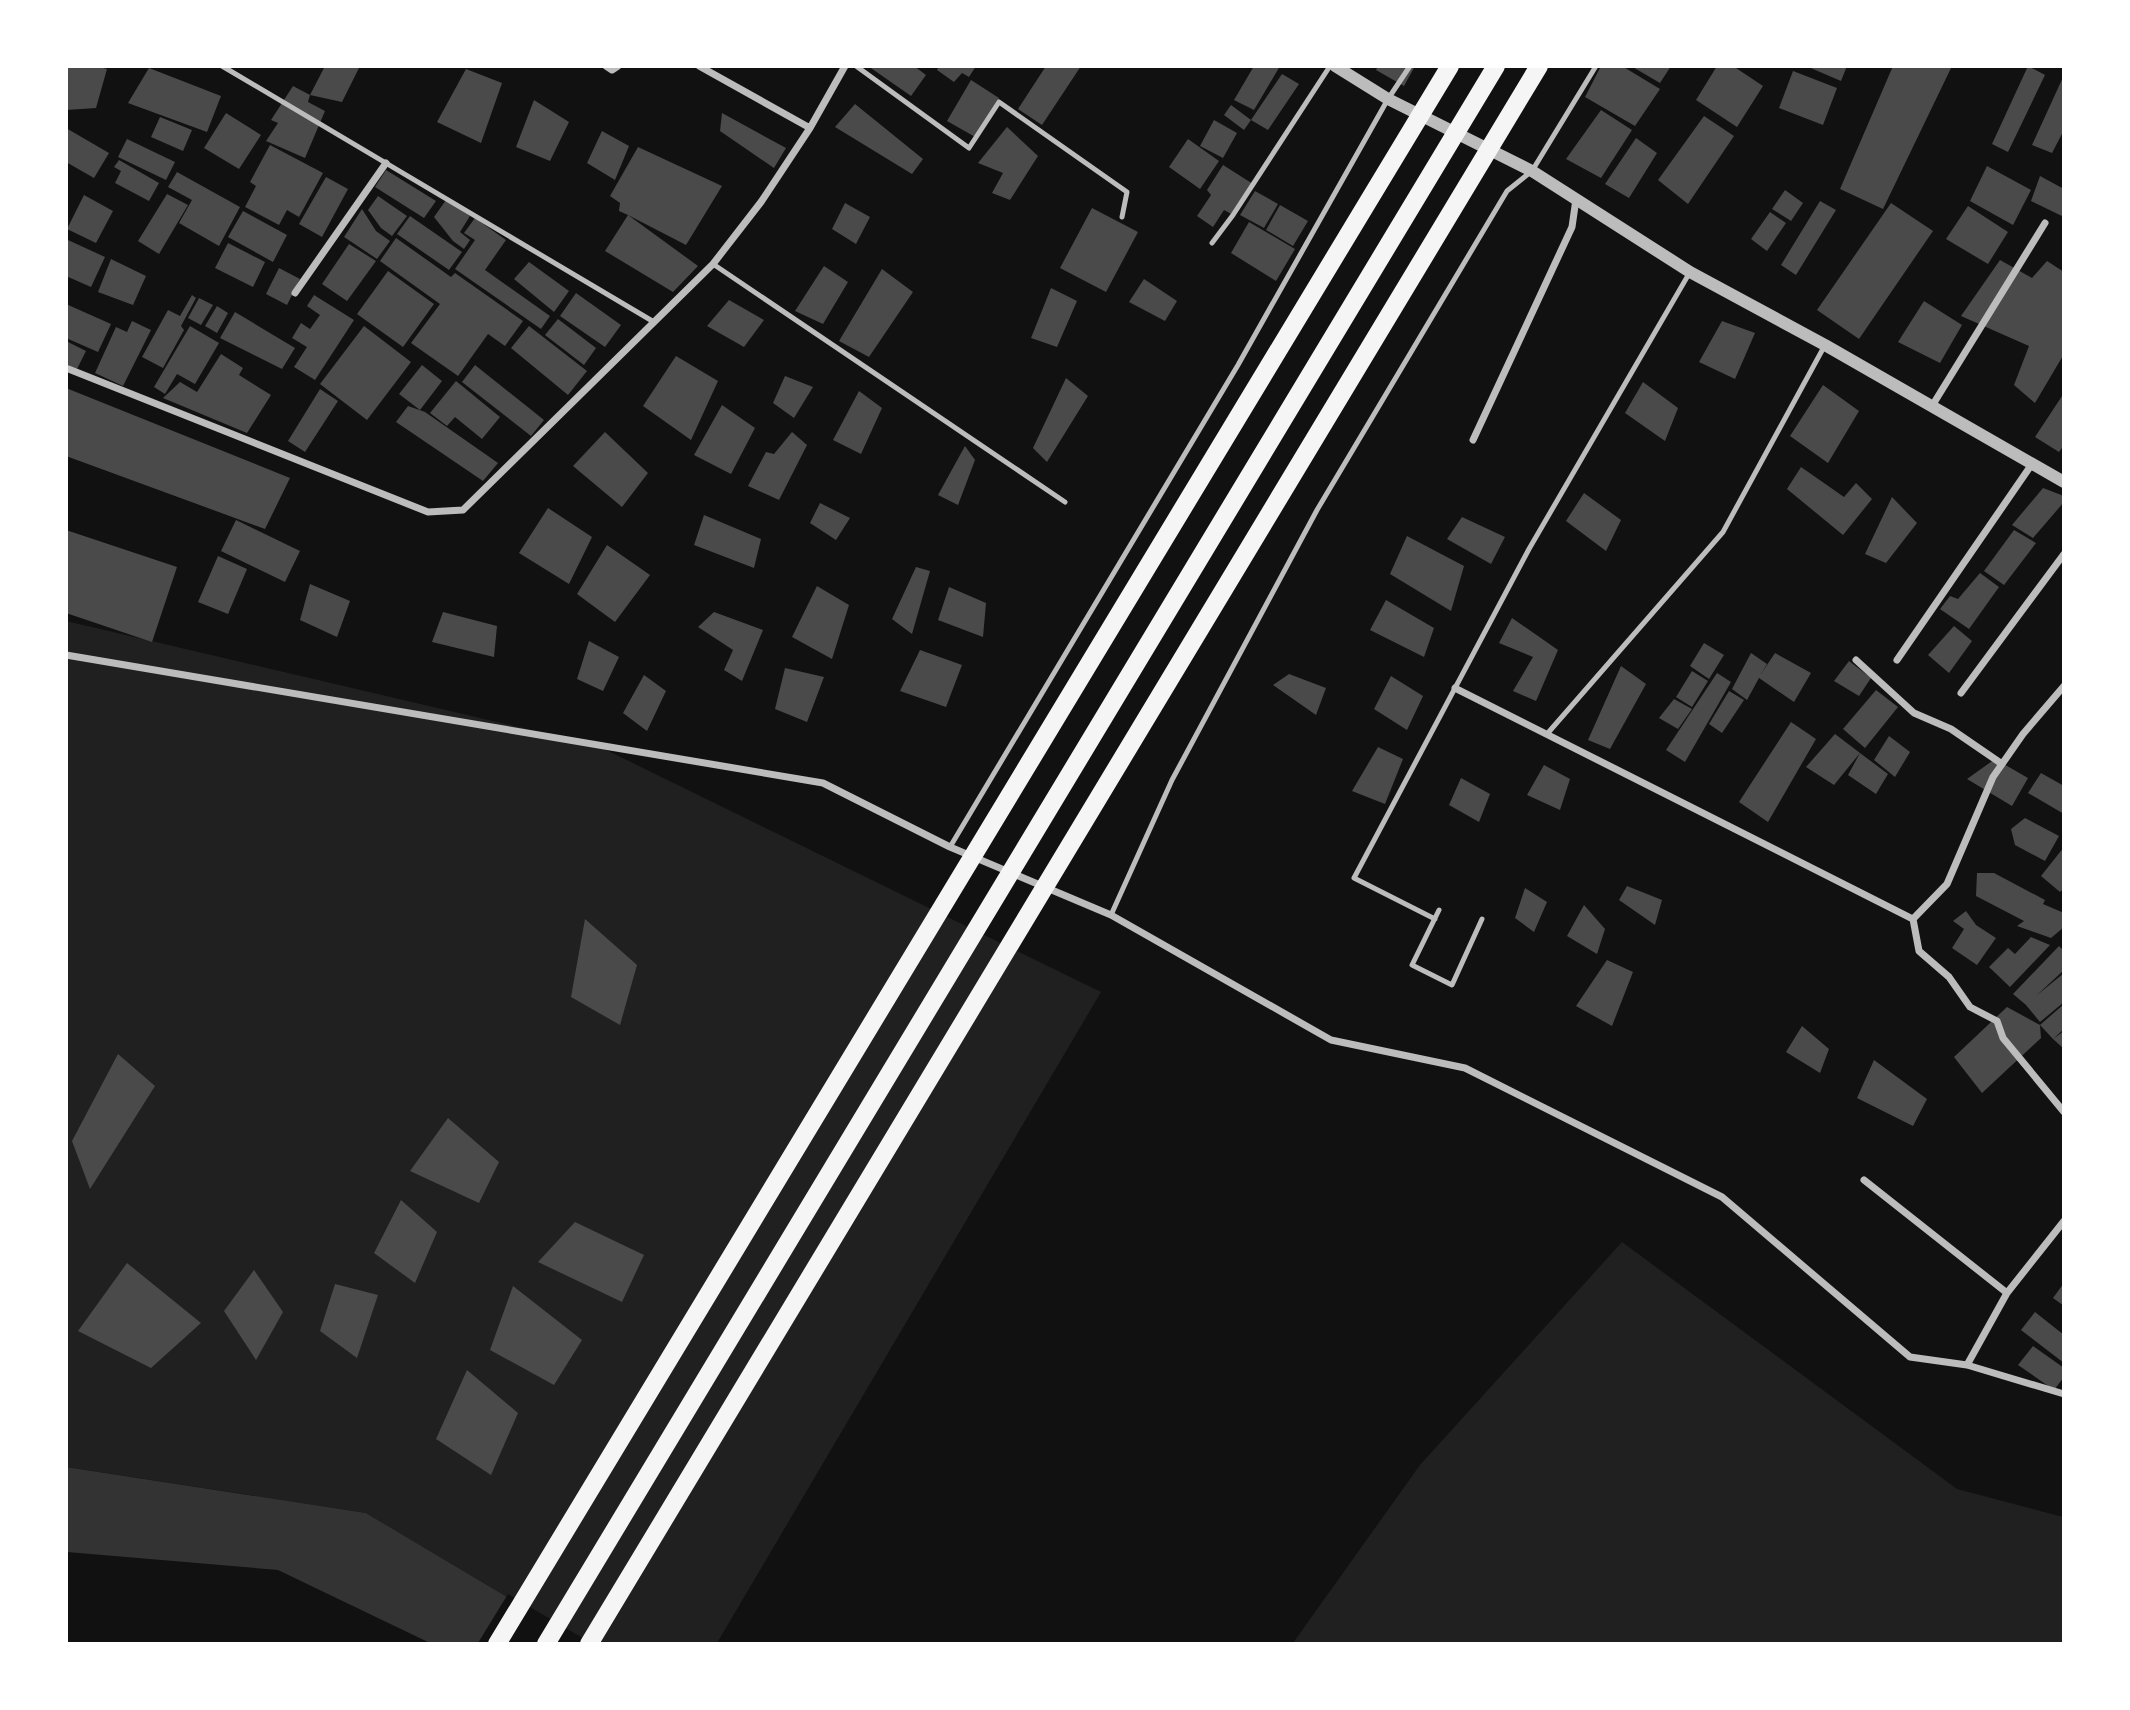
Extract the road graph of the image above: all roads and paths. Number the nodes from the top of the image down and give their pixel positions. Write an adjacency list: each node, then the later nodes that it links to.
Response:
1 (222, 66): 15 (lane)
2 (606, 66): 3 (street)
3 (618, 66)
4 (699, 66): 14 (street)
5 (845, 66): 14 (street)
6 (856, 66): 18 (lane)
7 (1332, 66): 13 (street); 20 (lane)
8 (1410, 66): 13 (lane)
9 (1450, 66): 53 (main road)
10 (1496, 66): 54 (main road)
11 (1539, 66): 55 (main road)
12 (1596, 66): 16 (lane)
13 (1388, 99): 16 (street); 41 (lane)
14 (810, 128): 21 (street)
15 (386, 163): 23 (street); 24 (lane)
16 (1532, 171): 17 (street); 43 (lane)
17 (1577, 198): 22 (street); 28 (street)
18 (1122, 217)
19 (2045, 223): 27 (street)
20 (1212, 243)
21 (713, 264): 24 (street); 31 (lane)
22 (1690, 272): 25 (street); 37 (lane)
23 (295, 293)
24 (654, 322): 26 (street)
25 (1825, 345): 27 (street); 39 (lane)
26 (66, 368)
27 (1932, 406): 29 (street)
28 (1473, 440)
29 (2032, 464): 30 (street); 35 (street)
30 (2063, 482)
31 (1065, 502)
32 (2063, 554): 38 (street)
33 (66, 656): 41 (street)
34 (1856, 660): 40 (street)
35 (1897, 660)
36 (2063, 686): 40 (street)
37 (1455, 688): 39 (street); 44 (lane)
38 (1961, 693)
39 (1547, 734): 46 (street)
40 (2002, 764): 46 (street)
41 (950, 847): 43 (street)
42 (1439, 910): 44 (lane)
43 (1111, 915): 51 (street)
44 (1435, 919): 45 (lane)
45 (1482, 919)
46 (1913, 919): 47 (street)
47 (2063, 1112)
48 (1864, 1180): 50 (street)
49 (2063, 1221): 50 (street)
50 (2007, 1293): 51 (street)
51 (1966, 1365): 52 (street)
52 (2063, 1394)
53 (497, 1643)
54 (546, 1643)
55 (589, 1643)

